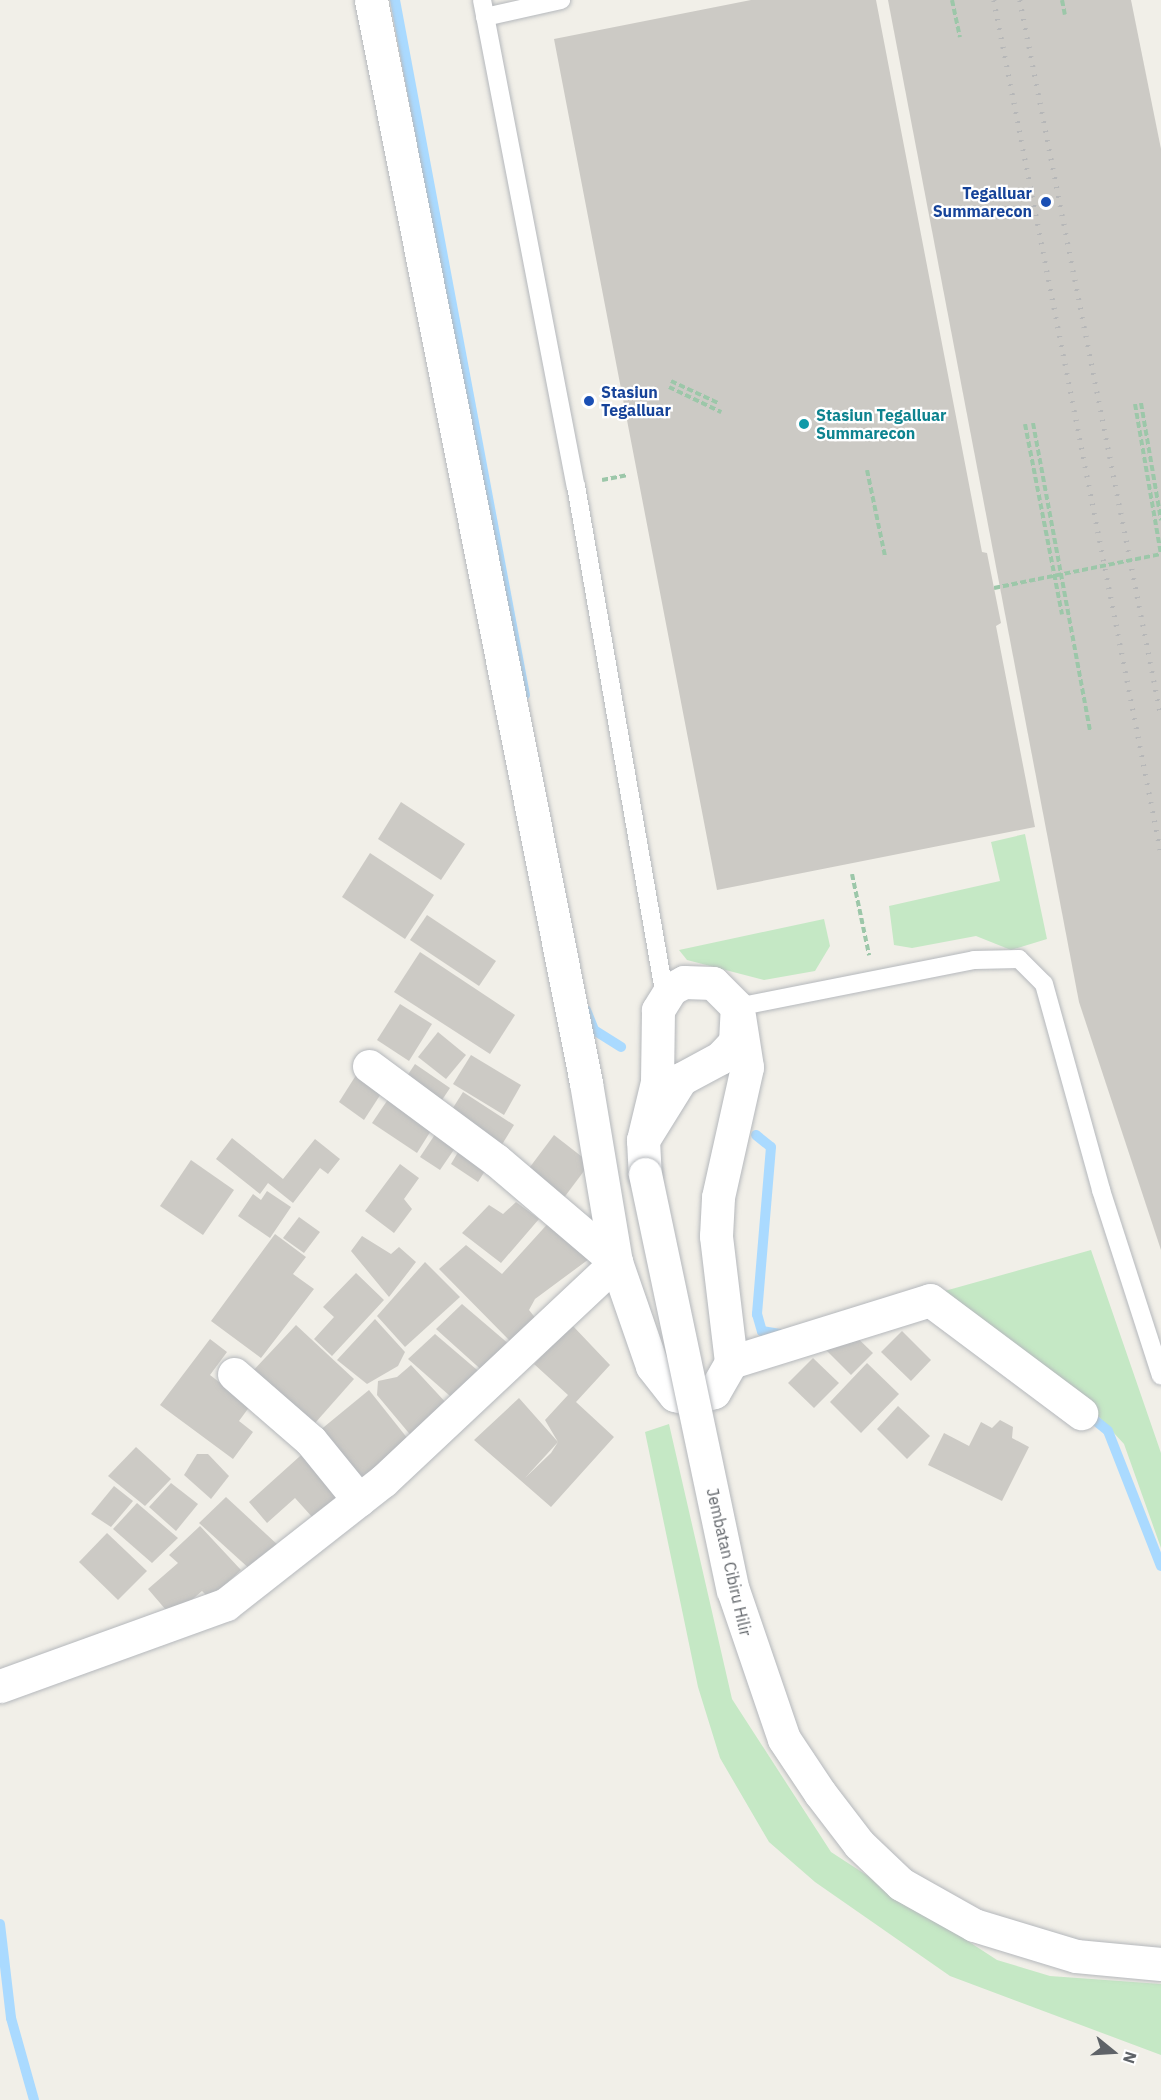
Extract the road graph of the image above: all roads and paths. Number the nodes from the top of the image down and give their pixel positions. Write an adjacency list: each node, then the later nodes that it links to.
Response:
1 (371, 0): 34 (street)
2 (561, 0): 5 (lane)
3 (952, 0): 7 (path)
4 (1062, 0): 6 (path)
5 (486, 6): 27 (lane)
6 (1065, 15)
7 (960, 37)
8 (671, 381): 10 (path)
9 (669, 387): 13 (path)
10 (718, 403)
11 (1141, 403): 17 (path)
12 (1135, 404): 18 (path)
13 (721, 412)
14 (1033, 423): 20 (path)
15 (1025, 424): 21 (path)
16 (867, 470): 19 (path)
17 (1161, 520)
18 (1161, 554): 20 (path, bridge)
19 (885, 556)
20 (1061, 575): 21 (path, bridge); 24 (path)
21 (1054, 576): 22 (path, bridge); 23 (path)
22 (994, 588)
23 (1062, 614)
24 (1090, 732)
25 (852, 874): 26 (path)
26 (874, 979): 28 (lane); 37 (lane)
27 (665, 997): 28 (street); 29 (street)
28 (738, 1012): 30 (street); 32 (street)
29 (657, 1030): 30 (street); 33 (street, Jembatan Cibiru Hilir)
30 (709, 1063): 32 (street); 33 (street)
31 (369, 1066): 34 (street)
32 (740, 1091): 35 (street)
33 (643, 1140): 41 (street, Jembatan Cibiru Hilir, bridge)
34 (616, 1262): 35 (street); 39 (street)
35 (731, 1362): 38 (street)
36 (234, 1374): 39 (street)
37 (1161, 1377)
38 (1081, 1413)
39 (359, 1500): 40 (street)
40 (0, 1686)
41 (1161, 1964)

